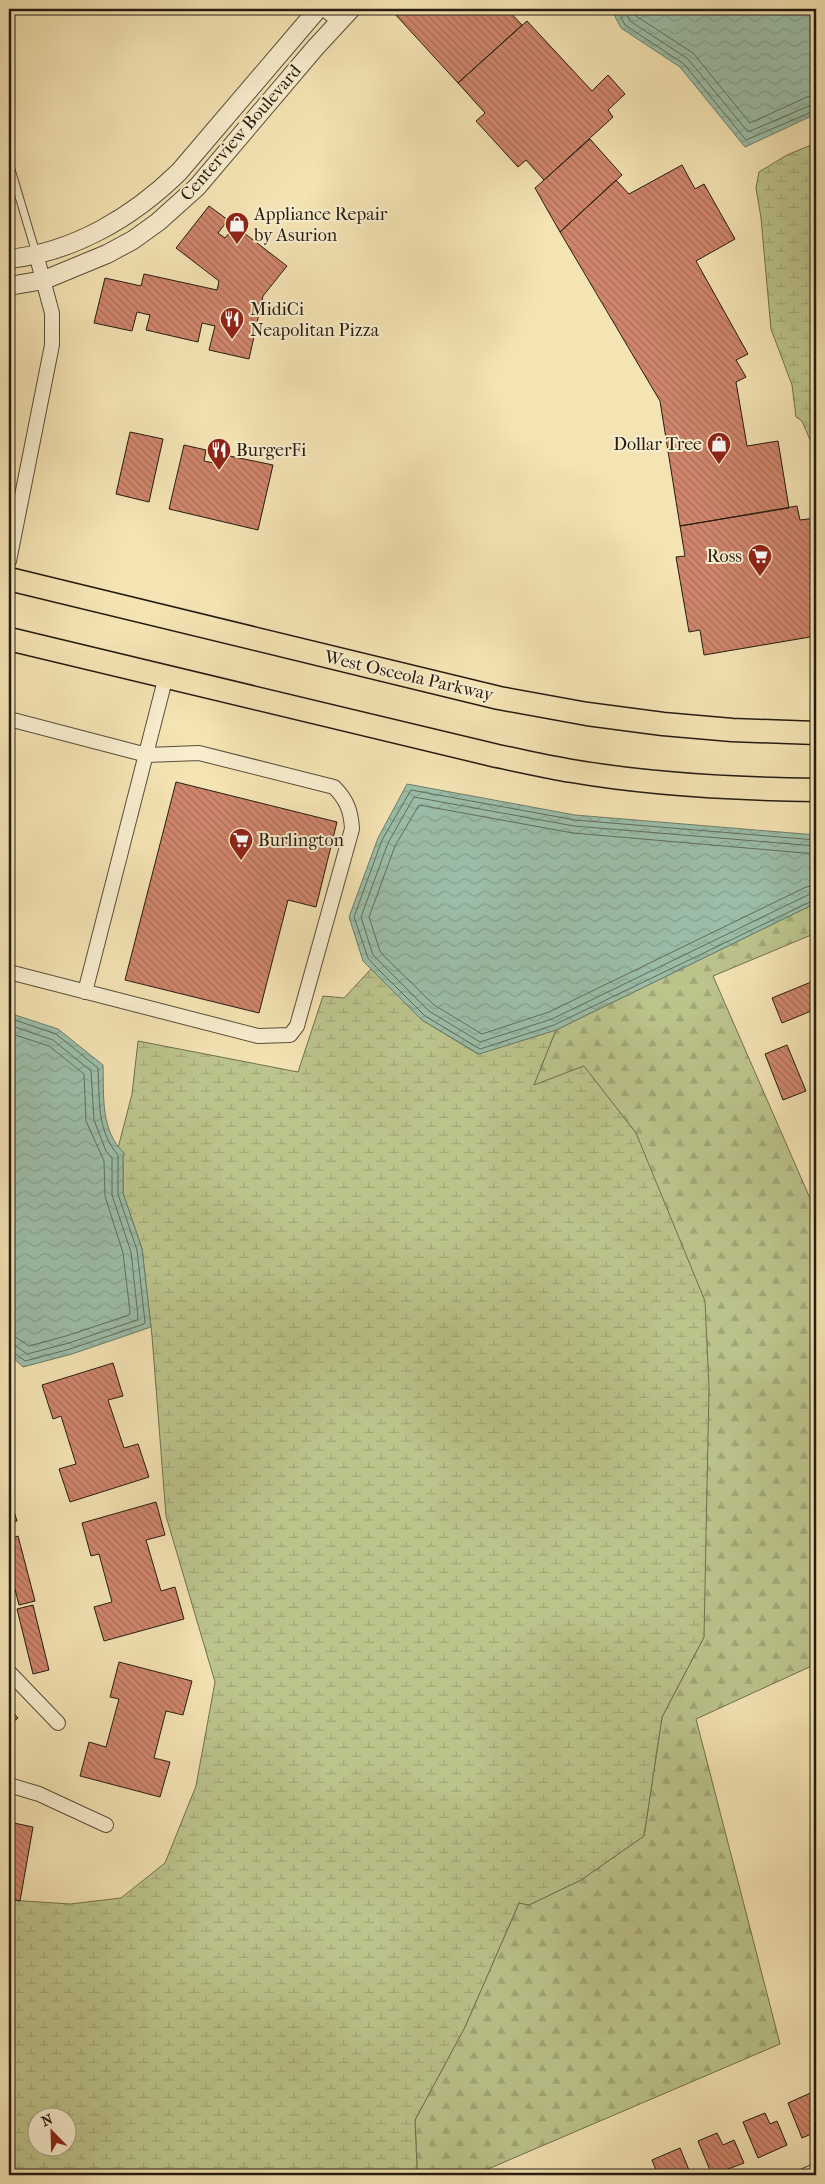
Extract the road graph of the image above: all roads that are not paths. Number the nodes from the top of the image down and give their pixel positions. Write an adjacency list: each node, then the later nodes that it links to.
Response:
1 (318, 9): 6 (street, Centerview Boulevard)
2 (324, 9): 4 (street)
3 (352, 9): 4 (street, Centerview Boulevard)
4 (339, 21): 8 (street, Centerview Boulevard)
5 (9, 163): 6 (lane)
6 (36, 254): 7 (street, Centerview Boulevard); 8 (street)
7 (9, 259)
8 (44, 280): 9 (street, Centerview Boulevard); 10 (street)
9 (9, 286)
10 (9, 561)
11 (9, 579): 15 (main road, West Osceola Parkway)
12 (9, 639): 13 (main road)
13 (166, 676): 16 (street); 17 (main road)
14 (9, 719): 16 (street)
15 (816, 733)
16 (147, 755): 19 (street); 19 (street)
17 (816, 790)
18 (9, 972): 19 (street)
19 (85, 992)
20 (9, 1672): 21 (street)
21 (58, 1723)
22 (9, 1785): 23 (street)
23 (106, 1825)
24 (816, 2171): 25 (street)
25 (806, 2175)

